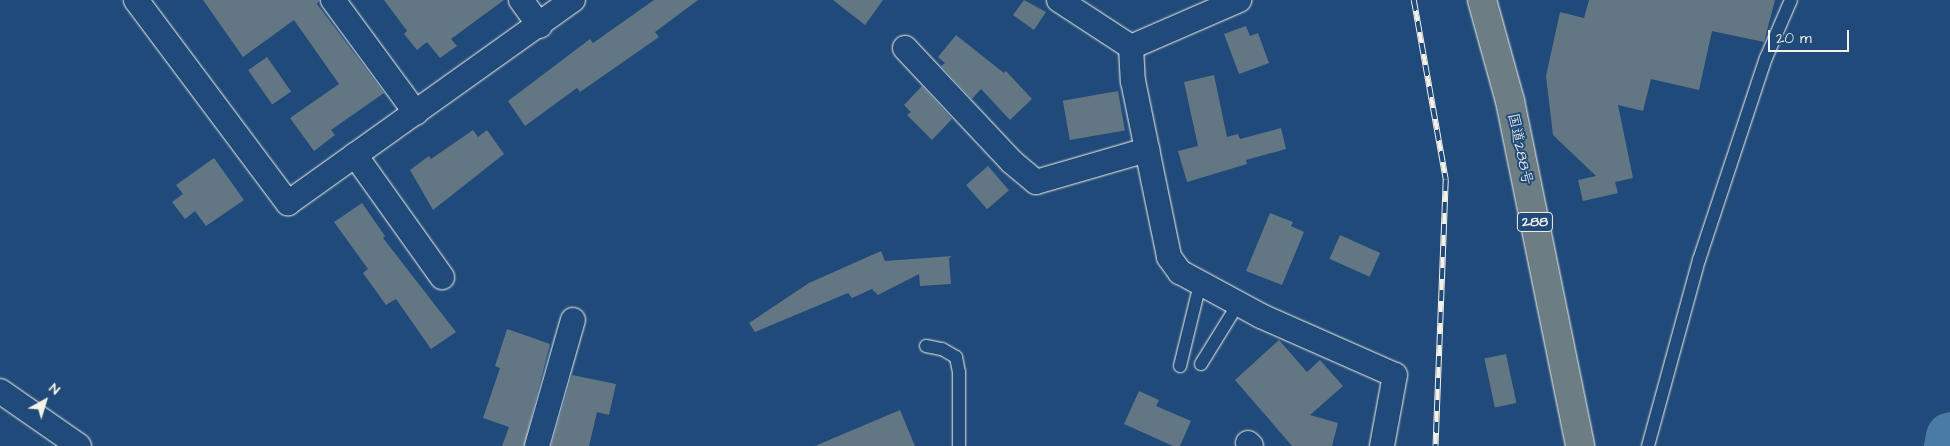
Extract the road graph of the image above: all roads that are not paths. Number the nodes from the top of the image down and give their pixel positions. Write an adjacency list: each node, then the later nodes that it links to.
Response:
1 (136, 0): 14 (street)
2 (333, 0): 12 (street)
3 (521, 0): 9 (street)
4 (572, 0): 9 (street)
5 (1059, 0): 10 (street)
6 (1239, 0): 10 (street)
7 (1482, 0): 27 (highway, 国道288号 / 288)
8 (1791, 0): 28 (lane)
9 (540, 26): 12 (street)
10 (1131, 47): 13 (street)
11 (905, 48): 13 (street)
12 (416, 113): 14 (street)
13 (1147, 150): 16 (street)
14 (356, 155): 15 (street)
15 (442, 277)
16 (1200, 284): 17 (street); 21 (lane)
17 (1238, 304): 20 (lane); 26 (street)
18 (573, 320): 24 (street)
19 (926, 346): 25 (lane)
20 (1200, 364)
21 (1180, 366)
22 (3, 400): 23 (street)
23 (80, 446)
24 (537, 446)
25 (960, 446)
26 (1382, 446)
27 (1580, 446)
28 (1648, 446)

